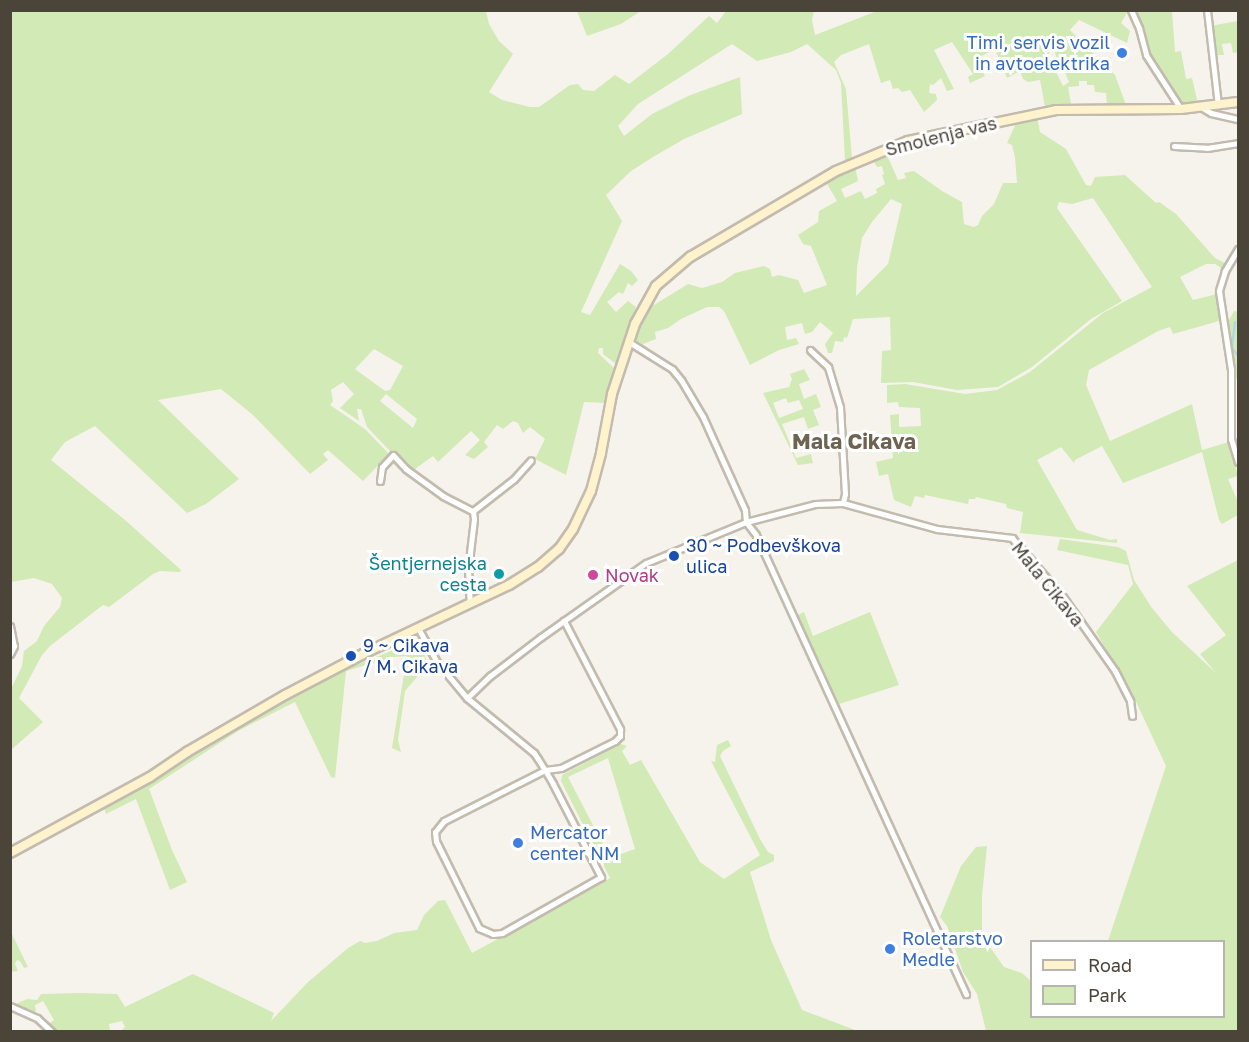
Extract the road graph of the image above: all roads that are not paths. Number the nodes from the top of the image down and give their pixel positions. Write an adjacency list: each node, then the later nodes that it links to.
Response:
1 (1131, 10): 6 (street)
2 (1207, 10): 4 (street)
3 (1239, 102): 4 (main road, Smolenja vas)
4 (1218, 105): 5 (main road, Smolenja vas)
5 (1200, 107): 6 (main road, Smolenja vas); 7 (street, Smolenja vas)
6 (1181, 109): 11 (main road, Smolenja vas)
7 (1239, 119)
8 (1239, 143): 9 (street)
9 (1173, 146)
10 (1239, 249): 14 (street)
11 (629, 342): 18 (street); 19 (main road)
12 (810, 350): 16 (street)
13 (531, 460): 17 (street)
14 (1239, 462)
15 (380, 481): 17 (street)
16 (843, 503): 18 (street, Mala Cikava); 25 (street, Mala Cikava)
17 (473, 511): 19 (street)
18 (746, 522): 20 (street, Mala Cikava); 28 (street)
19 (470, 604): 22 (main road)
20 (564, 621): 24 (street, Mala Cikava); 26 (street)
21 (10, 627): 23 (street)
22 (418, 628): 24 (street); 27 (main road)
23 (10, 654)
24 (467, 698): 26 (street)
25 (1131, 716)
26 (545, 770): 26 (street)
27 (10, 853)
28 (966, 994)
29 (10, 1006): 30 (street)
30 (52, 1032)

